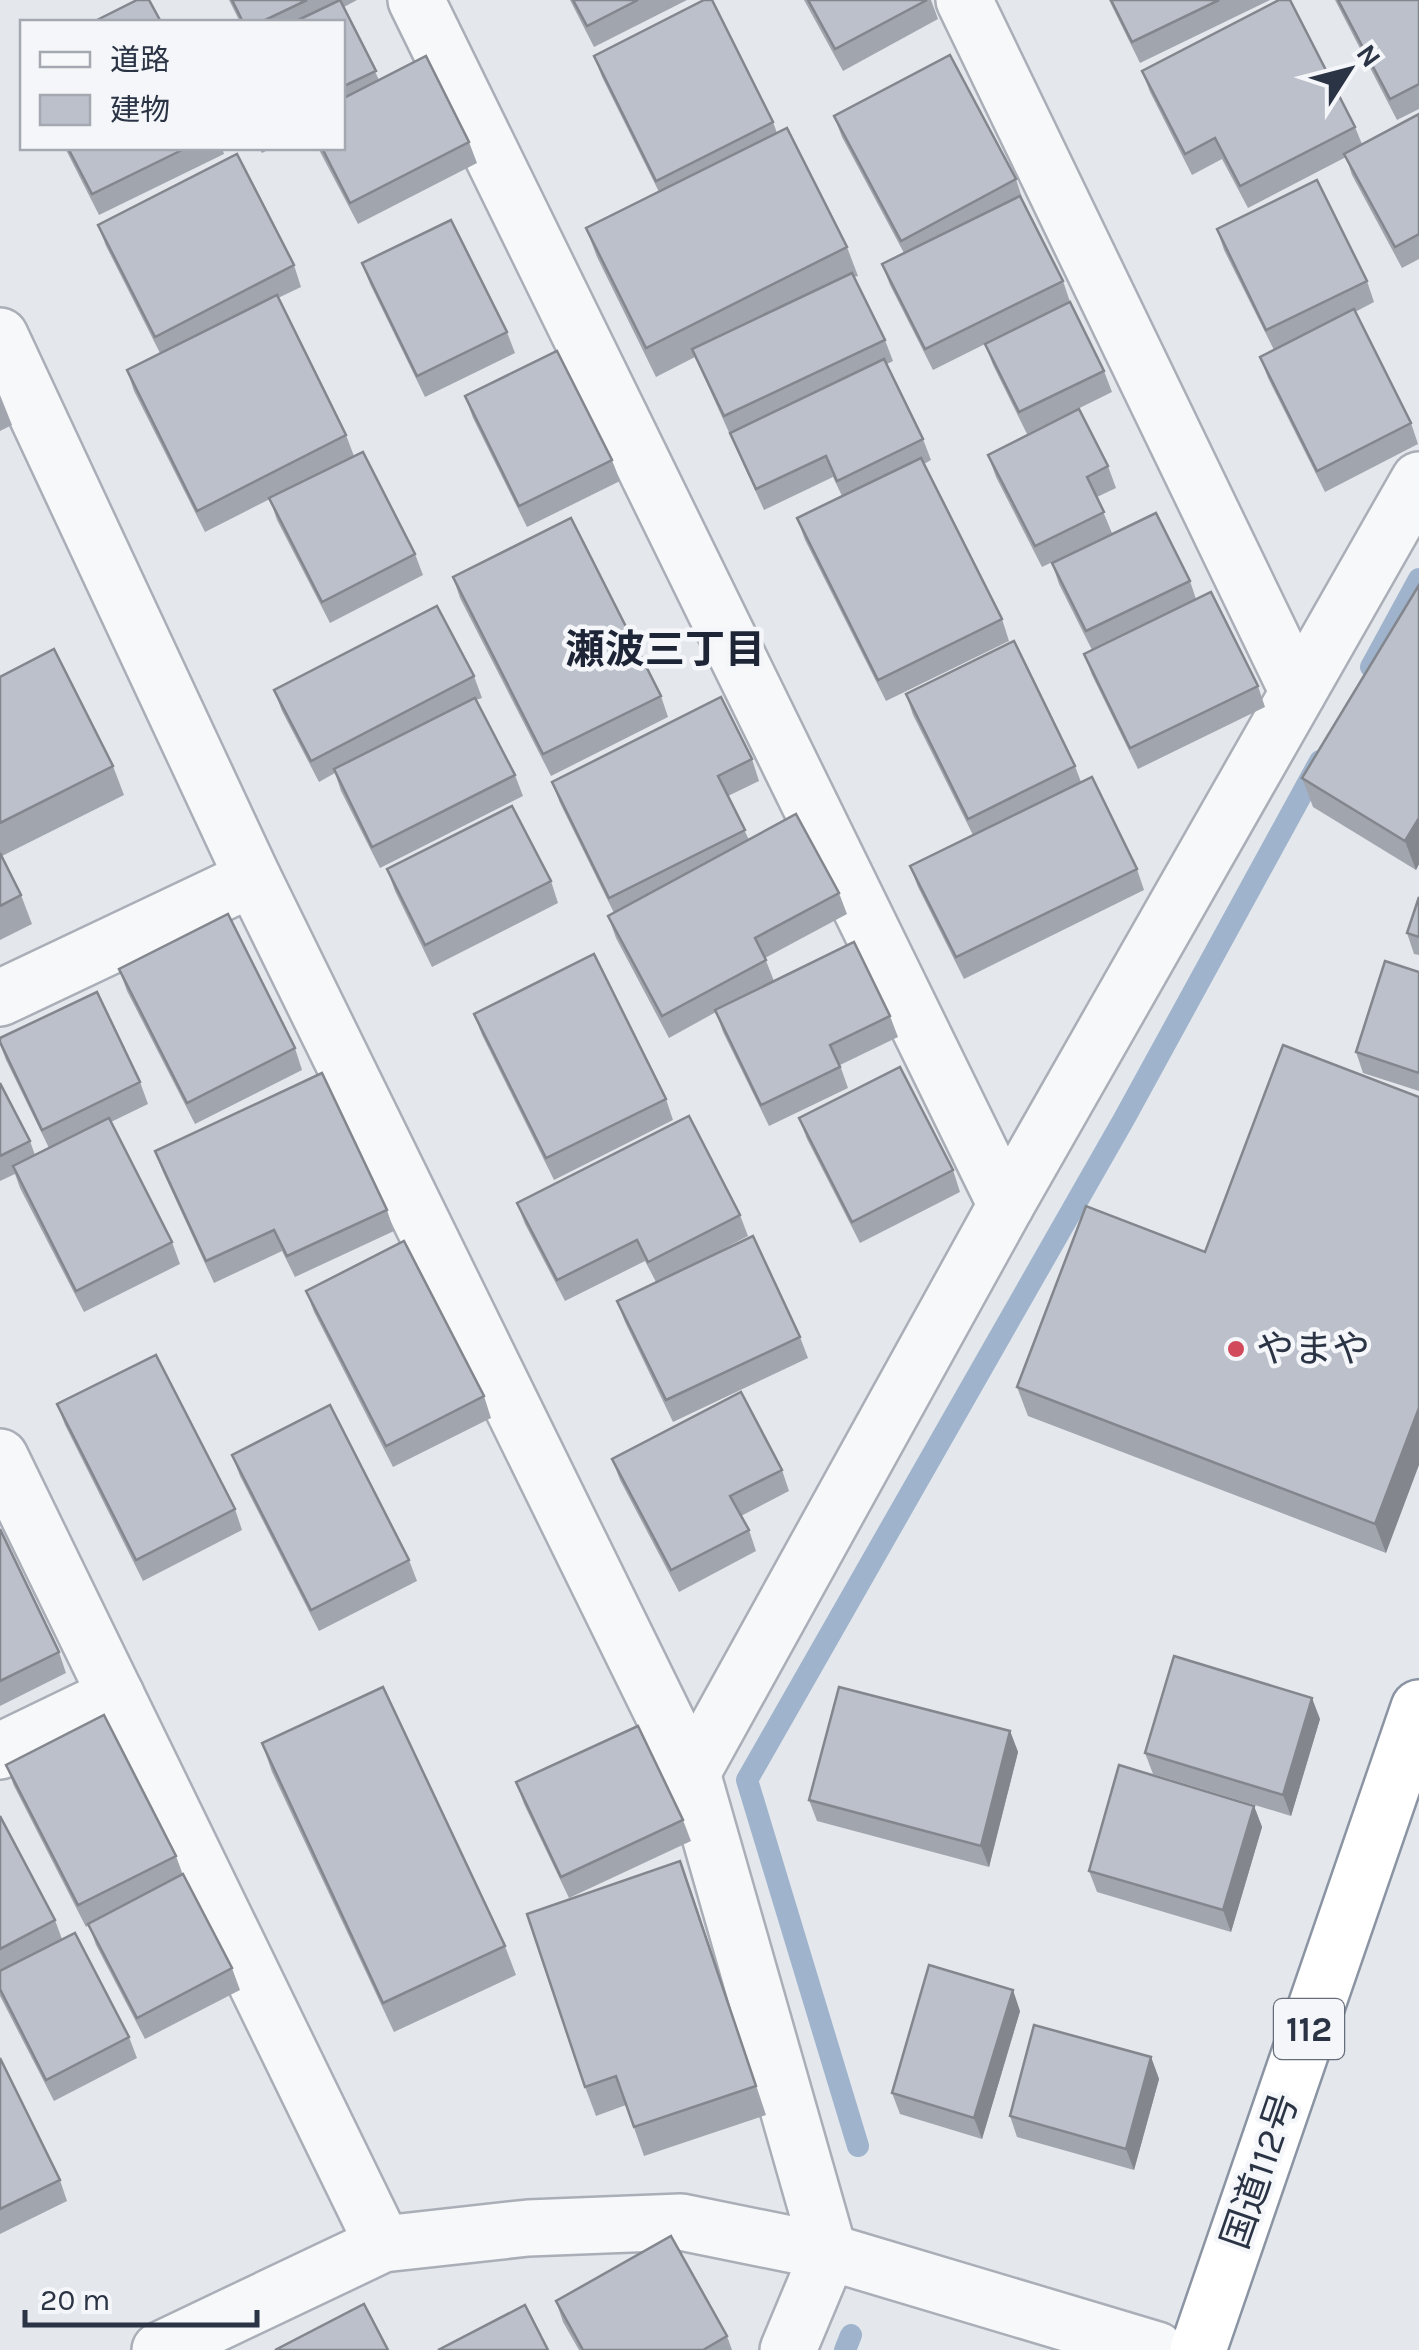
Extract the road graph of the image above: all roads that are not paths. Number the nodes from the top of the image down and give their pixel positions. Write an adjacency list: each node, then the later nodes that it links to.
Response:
1 (416, 0): 8 (street)
2 (964, 0): 5 (street)
3 (0, 336): 6 (street)
4 (1419, 480): 5 (street)
5 (1298, 692): 8 (street)
6 (253, 878): 7 (street); 13 (street)
7 (0, 998)
8 (1006, 1206): 13 (street)
9 (0, 1457): 10 (street)
10 (116, 1696): 12 (street); 14 (street)
11 (1419, 1708): 19 (highway, 国道112号 / 112)
12 (0, 1751)
13 (692, 1773): 15 (street)
14 (383, 2244): 15 (street); 16 (street)
15 (829, 2252): 17 (street); 18 (street)
16 (160, 2350)
17 (788, 2350)
18 (1157, 2350)
19 (1198, 2350)

